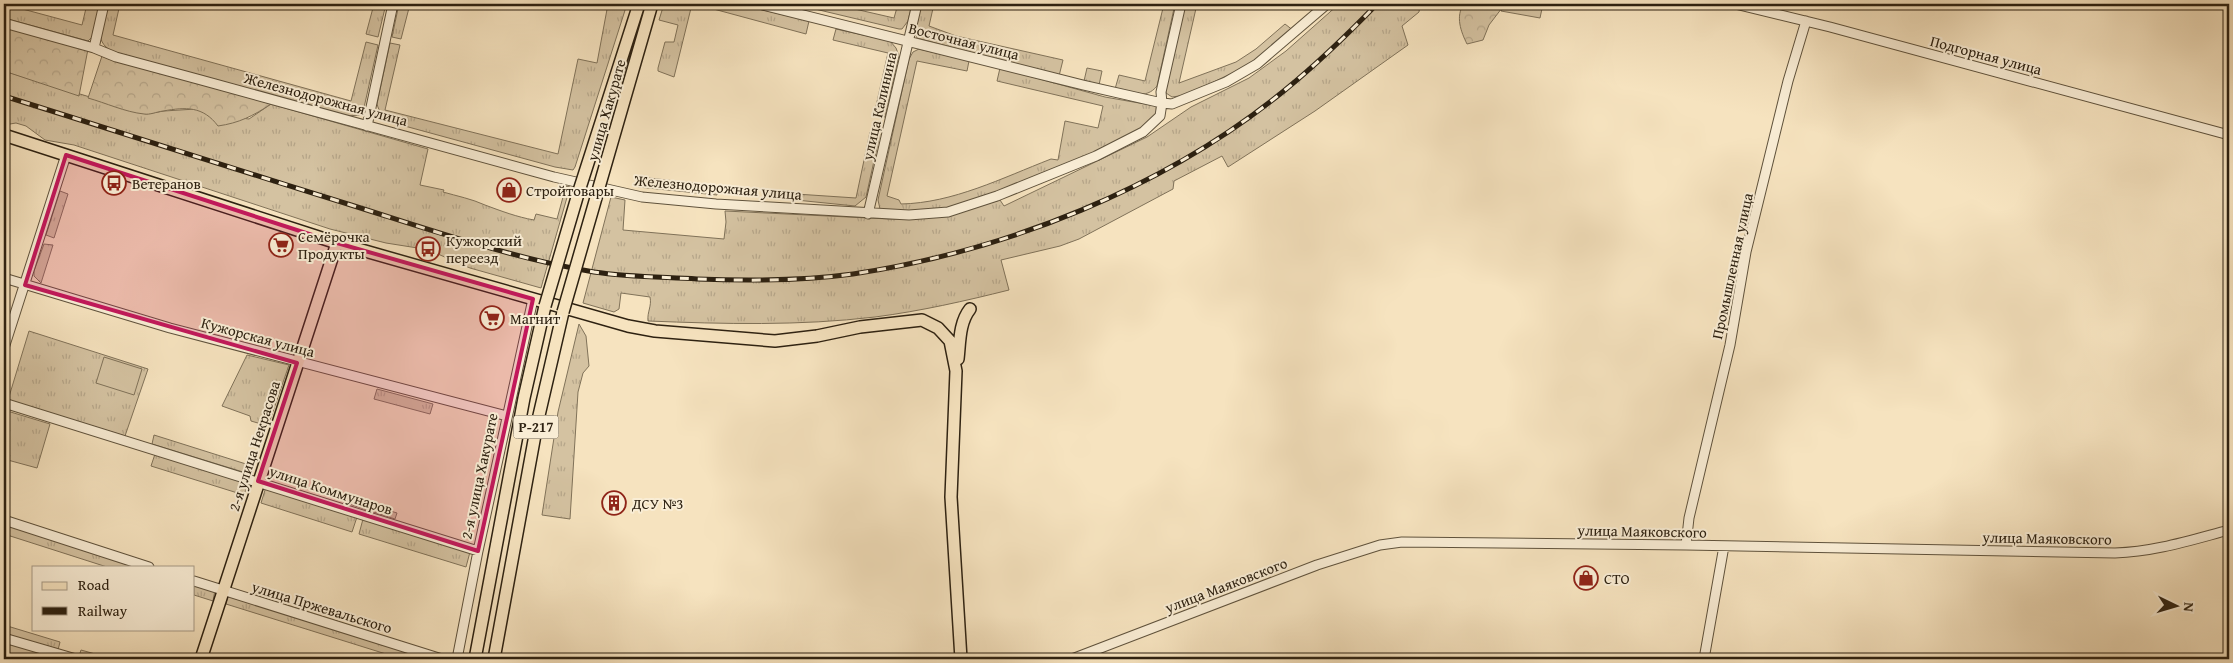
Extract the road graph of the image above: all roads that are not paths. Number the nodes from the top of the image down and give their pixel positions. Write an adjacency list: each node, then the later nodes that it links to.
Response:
1 (104, 4): 13 (street)
2 (393, 4): 15 (street)
3 (639, 4): 24 (main road, улица Хакурате, bridge)
4 (652, 4): 46 (main road, улица Хакурате / Р-217, bridge)
5 (759, 4): 12 (street, Восточная улица)
6 (917, 4): 12 (street, улица Калинина)
7 (1181, 4): 14 (street)
8 (1327, 4): 14 (street)
9 (1735, 4): 10 (street, Подгорная улица)
10 (1806, 21): 17 (street, Подгорная улица); 34 (street, Промышленная улица)
11 (4, 23): 13 (street, Железнодорожная улица)
12 (908, 41): 14 (street, Восточная улица); 19 (street, улица Калинина)
13 (94, 48): 15 (street, Железнодорожная улица)
14 (1162, 103): 19 (street, Железнодорожная улица)
15 (367, 126): 19 (street, Железнодорожная улица)
16 (4, 135): 18 (main road)
17 (2229, 135)
18 (66, 155): 20 (main road); 22 (street)
19 (868, 214)
20 (337, 243): 23 (main road); 27 (main road, 2-я улица Некрасова)
21 (4, 278): 22 (street, Кужорская улица)
22 (25, 285): 26 (street); 27 (street, Кужорская улица)
23 (533, 299): 28 (main road); 30 (street, 2-я улица Хакурате)
24 (545, 306): 45 (main road, 2-я улица Хакурате / Р-217)
25 (970, 309): 28 (main road)
26 (4, 348)
27 (297, 362): 30 (street, Кужорская улица); 31 (main road, 2-я улица Некрасова)
28 (956, 371): 47 (main road)
29 (4, 403): 31 (street, улица Коммунаров)
30 (507, 416): 36 (street, 2-я улица Хакурате)
31 (258, 481): 36 (street, улица Коммунаров); 39 (main road, 2-я улица Некрасова)
32 (4, 520): 37 (street)
33 (2229, 530): 35 (street, улица Маяковского)
34 (1686, 545): 35 (street, улица Маяковского); 48 (street, улица Маяковского)
35 (1724, 546): 49 (street)
36 (478, 551): 44 (street, 2-я улица Хакурате)
37 (146, 566)
38 (195, 581): 39 (street, улица Пржевальского)
39 (225, 591): 42 (main road, 2-я улица Некрасова); 43 (street, улица Пржевальского)
40 (4, 638): 41 (street)
41 (76, 659)
42 (201, 659)
43 (442, 659)
44 (457, 659)
45 (475, 659)
46 (494, 659)
47 (961, 659)
48 (1072, 659)
49 (1704, 659)

